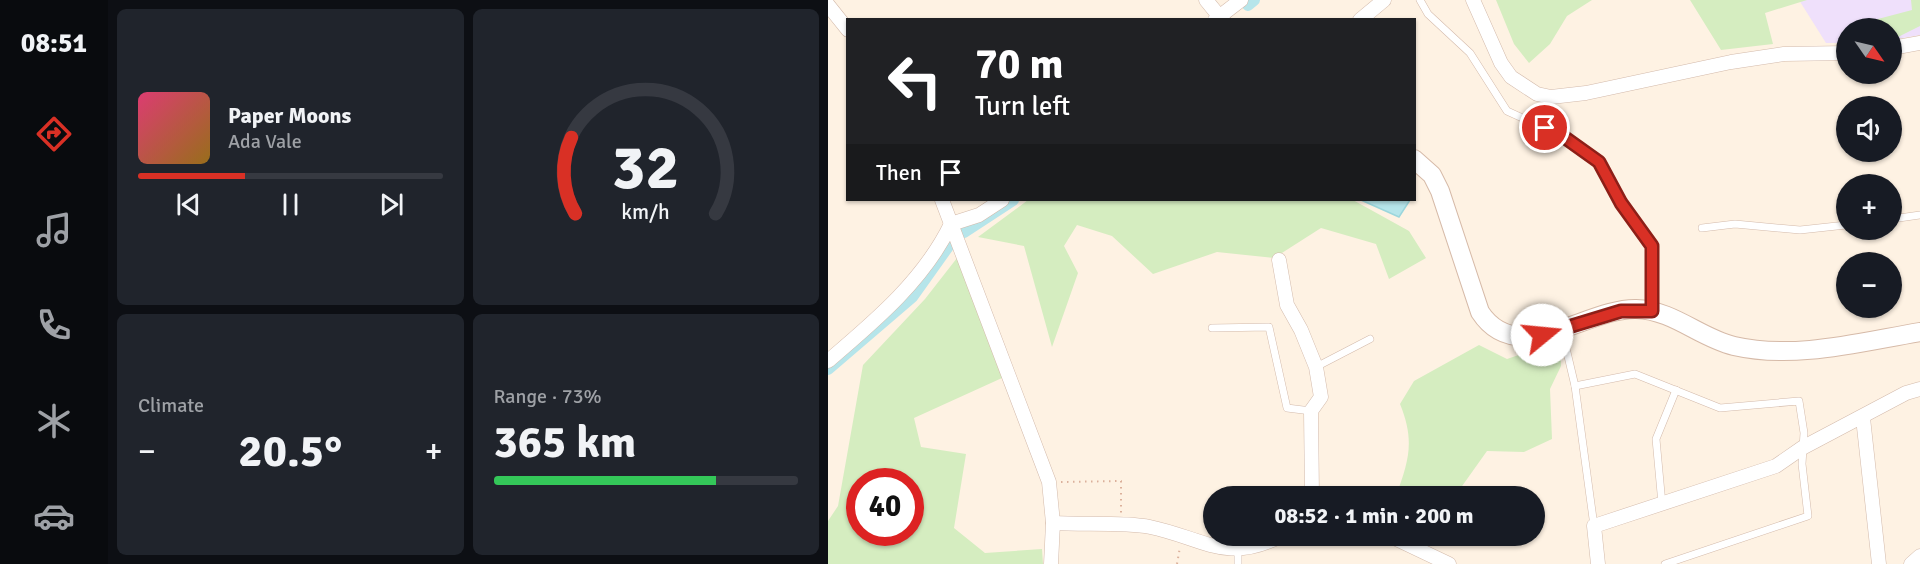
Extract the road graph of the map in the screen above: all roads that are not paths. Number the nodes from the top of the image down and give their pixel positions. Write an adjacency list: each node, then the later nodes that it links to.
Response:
1 (1206, 0): 7 (street)
2 (1241, 0): 7 (street)
3 (1384, 0): 8 (street)
4 (1420, 0): 22 (lane)
5 (1473, 0): 12 (street)
6 (828, 5): 9 (street)
7 (1218, 18)
8 (1362, 18)
9 (846, 28)
10 (1920, 43): 11 (street)
11 (1902, 46)
12 (1836, 53)
13 (1416, 161): 24 (street)
14 (942, 201): 18 (street)
15 (1000, 201): 18 (street)
16 (1920, 215): 17 (lane)
17 (1902, 218)
18 (951, 224): 27 (street); 37 (street)
19 (1836, 226): 20 (lane)
20 (1702, 228)
21 (1279, 260): 28 (street)
22 (1652, 311): 24 (street); 25 (street)
23 (1212, 328): 32 (lane)
24 (1561, 328): 29 (lane)
25 (1920, 332)
26 (1370, 339): 28 (lane)
27 (828, 361)
28 (1316, 368): 32 (street)
29 (1575, 386): 30 (lane); 38 (lane)
30 (1676, 390): 34 (lane); 36 (lane)
31 (1920, 390): 33 (street)
32 (1311, 411): 35 (street)
33 (1863, 418): 34 (street); 47 (street)
34 (1803, 448): 36 (street); 46 (lane)
35 (1312, 486)
36 (1662, 504): 38 (street)
37 (1053, 523): 42 (street); 43 (street)
38 (1594, 526): 45 (street)
39 (1262, 546): 42 (street)
40 (1411, 546): 44 (street)
41 (1920, 556): 48 (street)
42 (1238, 558)
43 (1051, 564)
44 (1449, 564)
45 (1598, 564)
46 (1665, 564)
47 (1879, 564)
48 (1911, 564)

